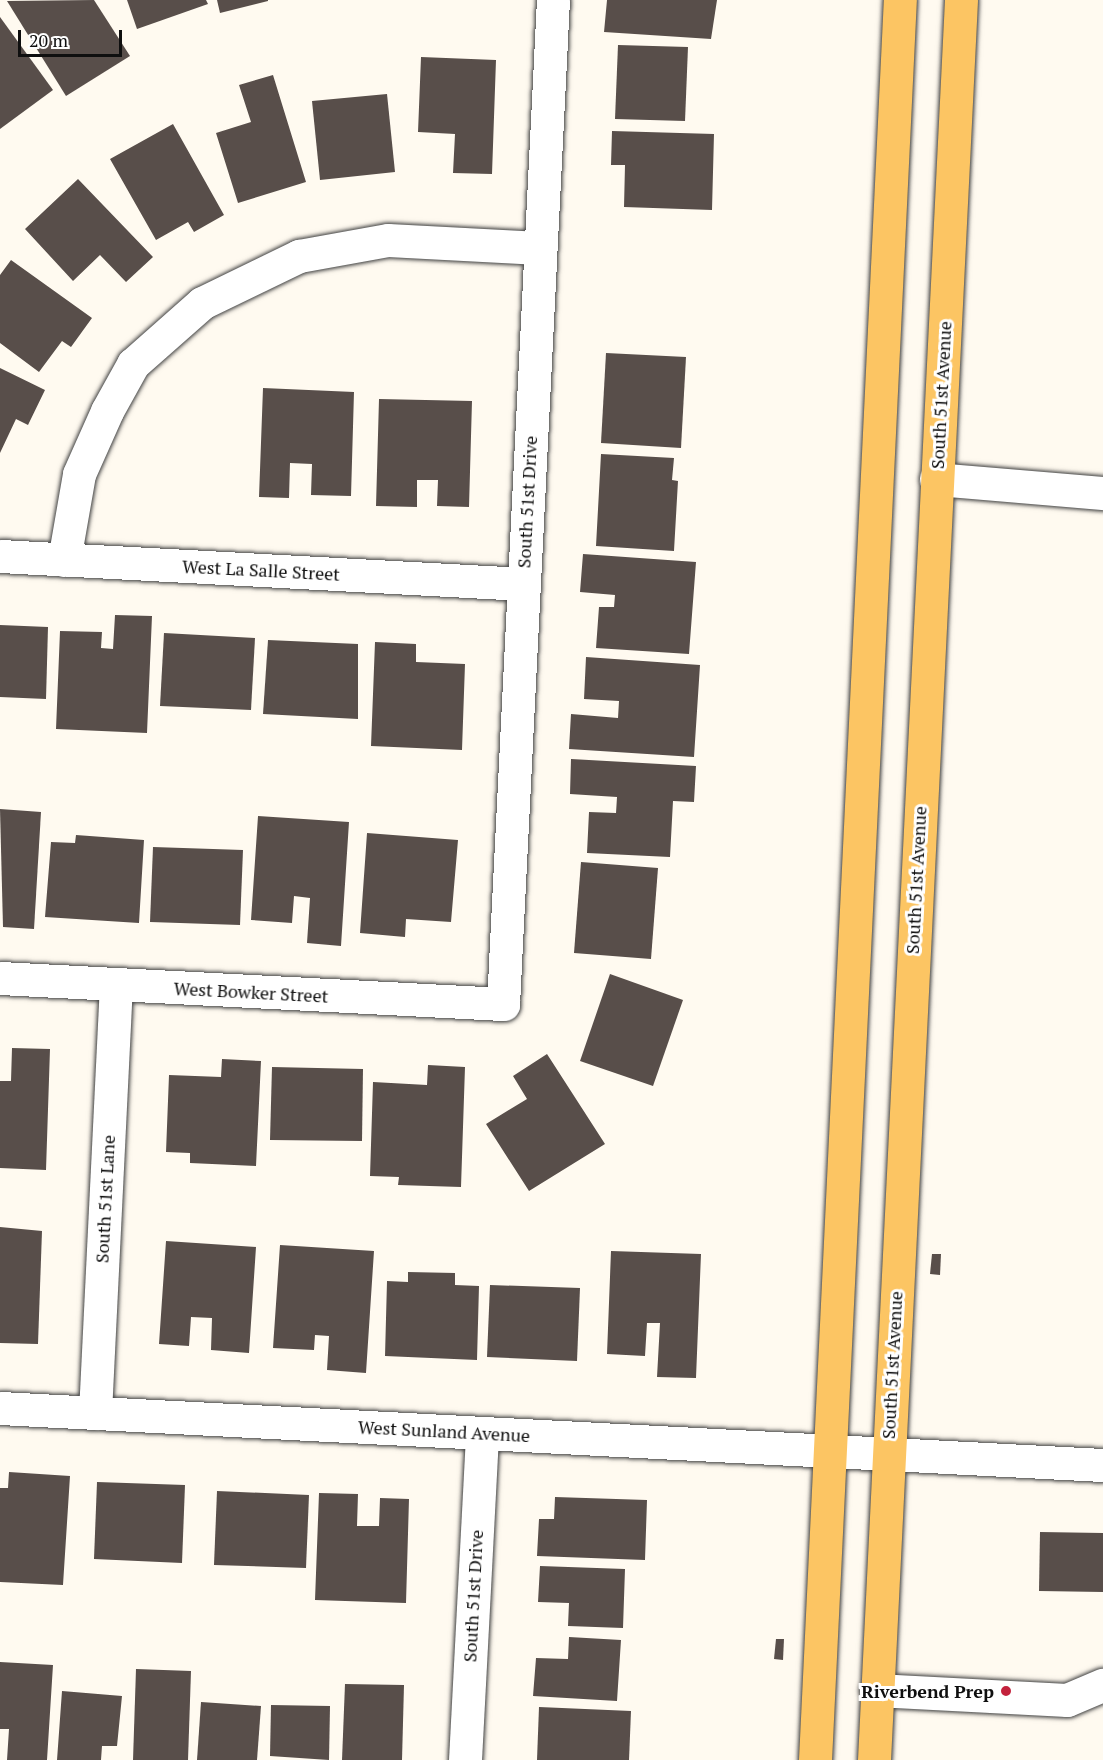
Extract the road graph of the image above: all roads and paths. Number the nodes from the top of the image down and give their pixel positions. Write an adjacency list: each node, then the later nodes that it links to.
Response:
1 (553, 0): 4 (street, South 51st Drive)
2 (900, 0): 16 (main road)
3 (961, 0): 5 (main road, South 51st Avenue)
4 (540, 248): 8 (street); 9 (street, South 51st Drive)
5 (936, 479): 6 (street); 17 (main road, South 51st Avenue)
6 (1103, 493)
7 (0, 556): 8 (street, West La Salle Street)
8 (64, 560): 9 (street, West La Salle Street)
9 (523, 584): 12 (street, South 51st Drive)
10 (0, 978): 11 (street, West Bowker Street)
11 (116, 985): 12 (street, West Bowker Street); 14 (street, South 51st Lane)
12 (503, 1004)
13 (0, 1408): 14 (street, West Sunland Avenue)
14 (95, 1413): 15 (street, West Sunland Avenue)
15 (482, 1432): 16 (street, West Sunland Avenue); 21 (street, South 51st Drive)
16 (828, 1449): 17 (street, West Sunland Avenue); 22 (main road)
17 (888, 1452): 18 (street, West Sunland Avenue); 20 (main road, South 51st Avenue)
18 (1103, 1465)
19 (1097, 1689): 20 (street)
20 (876, 1690): 23 (main road, South 51st Avenue)
21 (465, 1760)
22 (815, 1760)
23 (874, 1760)

